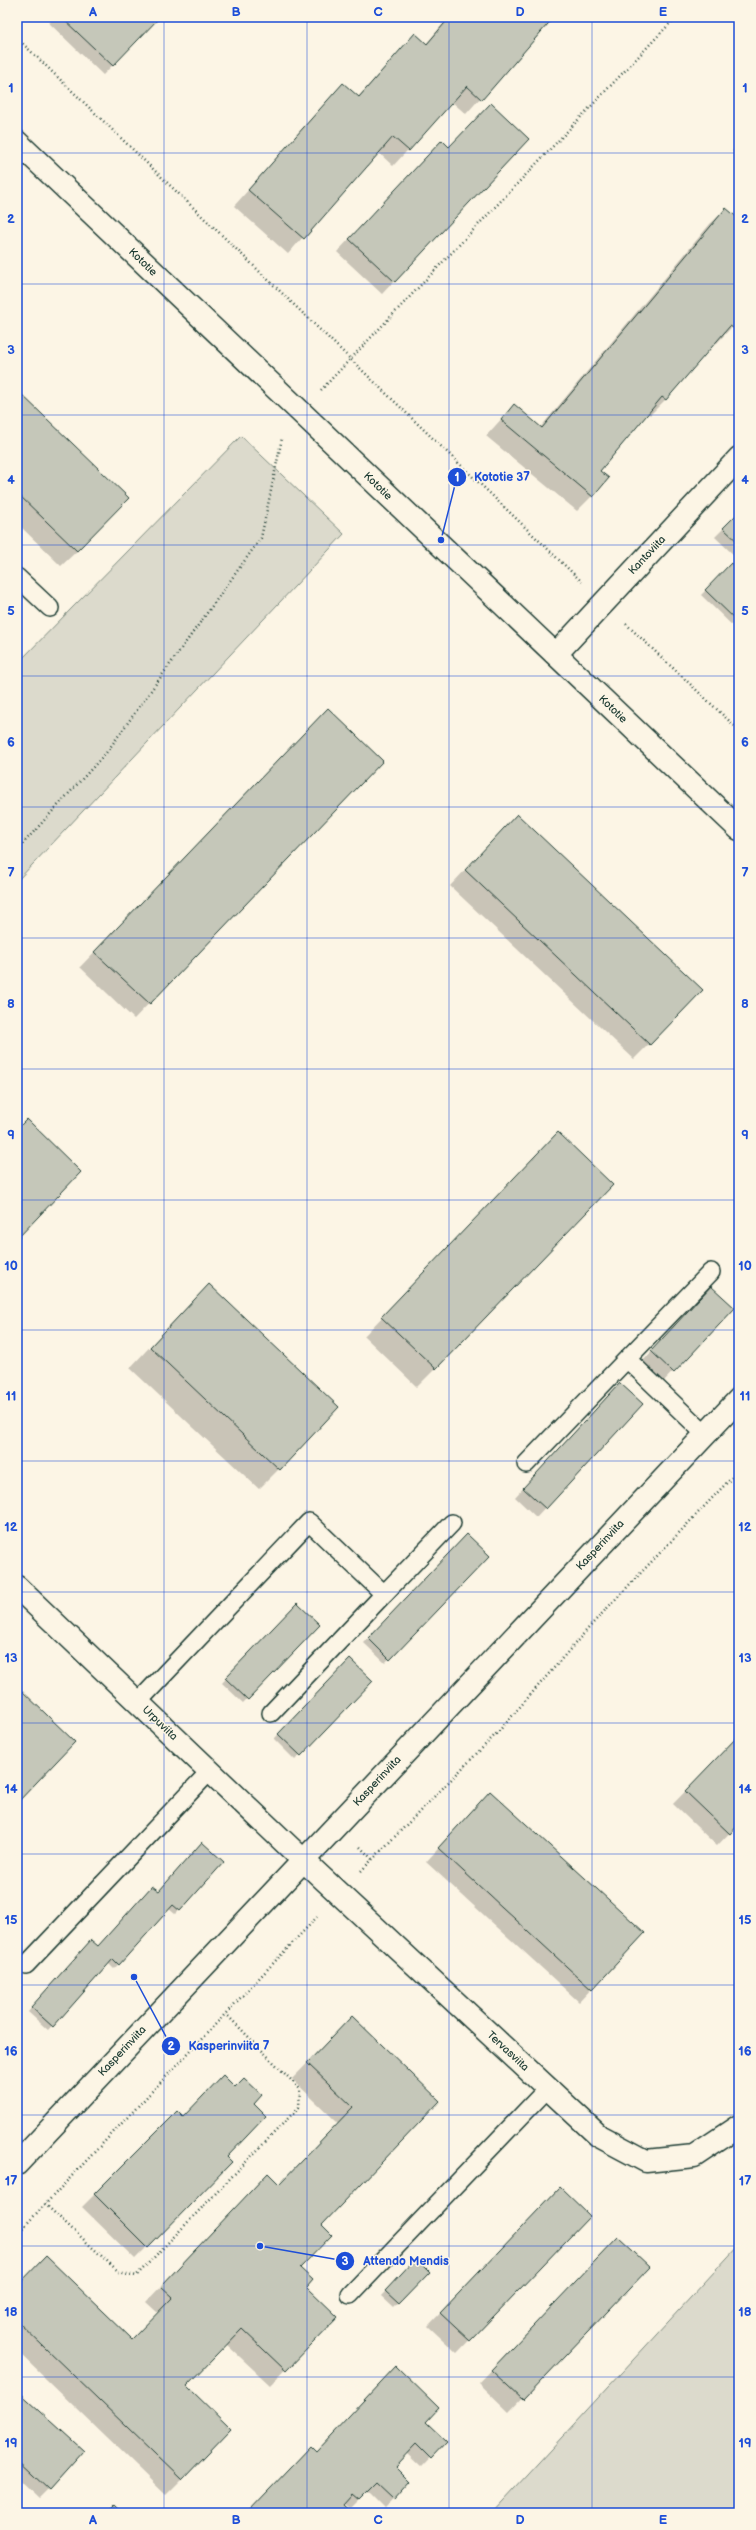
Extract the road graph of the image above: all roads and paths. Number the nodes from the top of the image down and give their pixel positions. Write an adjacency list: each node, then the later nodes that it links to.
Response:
1 (676, 17): 4 (path)
2 (17, 38): 4 (path)
3 (17, 142): 10 (street, Kototie)
4 (351, 358): 8 (path)
5 (282, 435): 13 (path)
6 (739, 458): 8 (street, Kantoviita)
7 (17, 577): 9 (lane)
8 (603, 602): 10 (street, Kantoviita); 11 (path)
9 (50, 608)
10 (556, 654): 12 (street, Kototie)
11 (739, 730)
12 (739, 829)
13 (17, 850)
14 (711, 1272): 15 (lane)
15 (627, 1359): 17 (lane); 18 (lane)
16 (739, 1399): 17 (street, Kasperinviita)
17 (705, 1434): 26 (street, Kasperinviita)
18 (526, 1464)
19 (739, 1470): 27 (path)
20 (452, 1523): 22 (lane)
21 (17, 1587): 23 (street, Urpuviita)
22 (384, 1594): 23 (lane); 24 (lane)
23 (138, 1702): 25 (street, Urpuviita)
24 (271, 1713)
25 (210, 1772): 26 (street, Urpuviita); 28 (lane)
26 (303, 1860): 27 (street, Tervasviita); 32 (street, Kasperinviita)
27 (339, 1893): 29 (path); 30 (street, Tervasviita)
28 (26, 1965)
29 (226, 2014): 33 (path); 33 (path)
30 (548, 2088): 31 (street, Tervasviita); 35 (lane)
31 (739, 2126)
32 (17, 2164)
33 (45, 2204): 34 (path)
34 (17, 2234)
35 (350, 2295)

